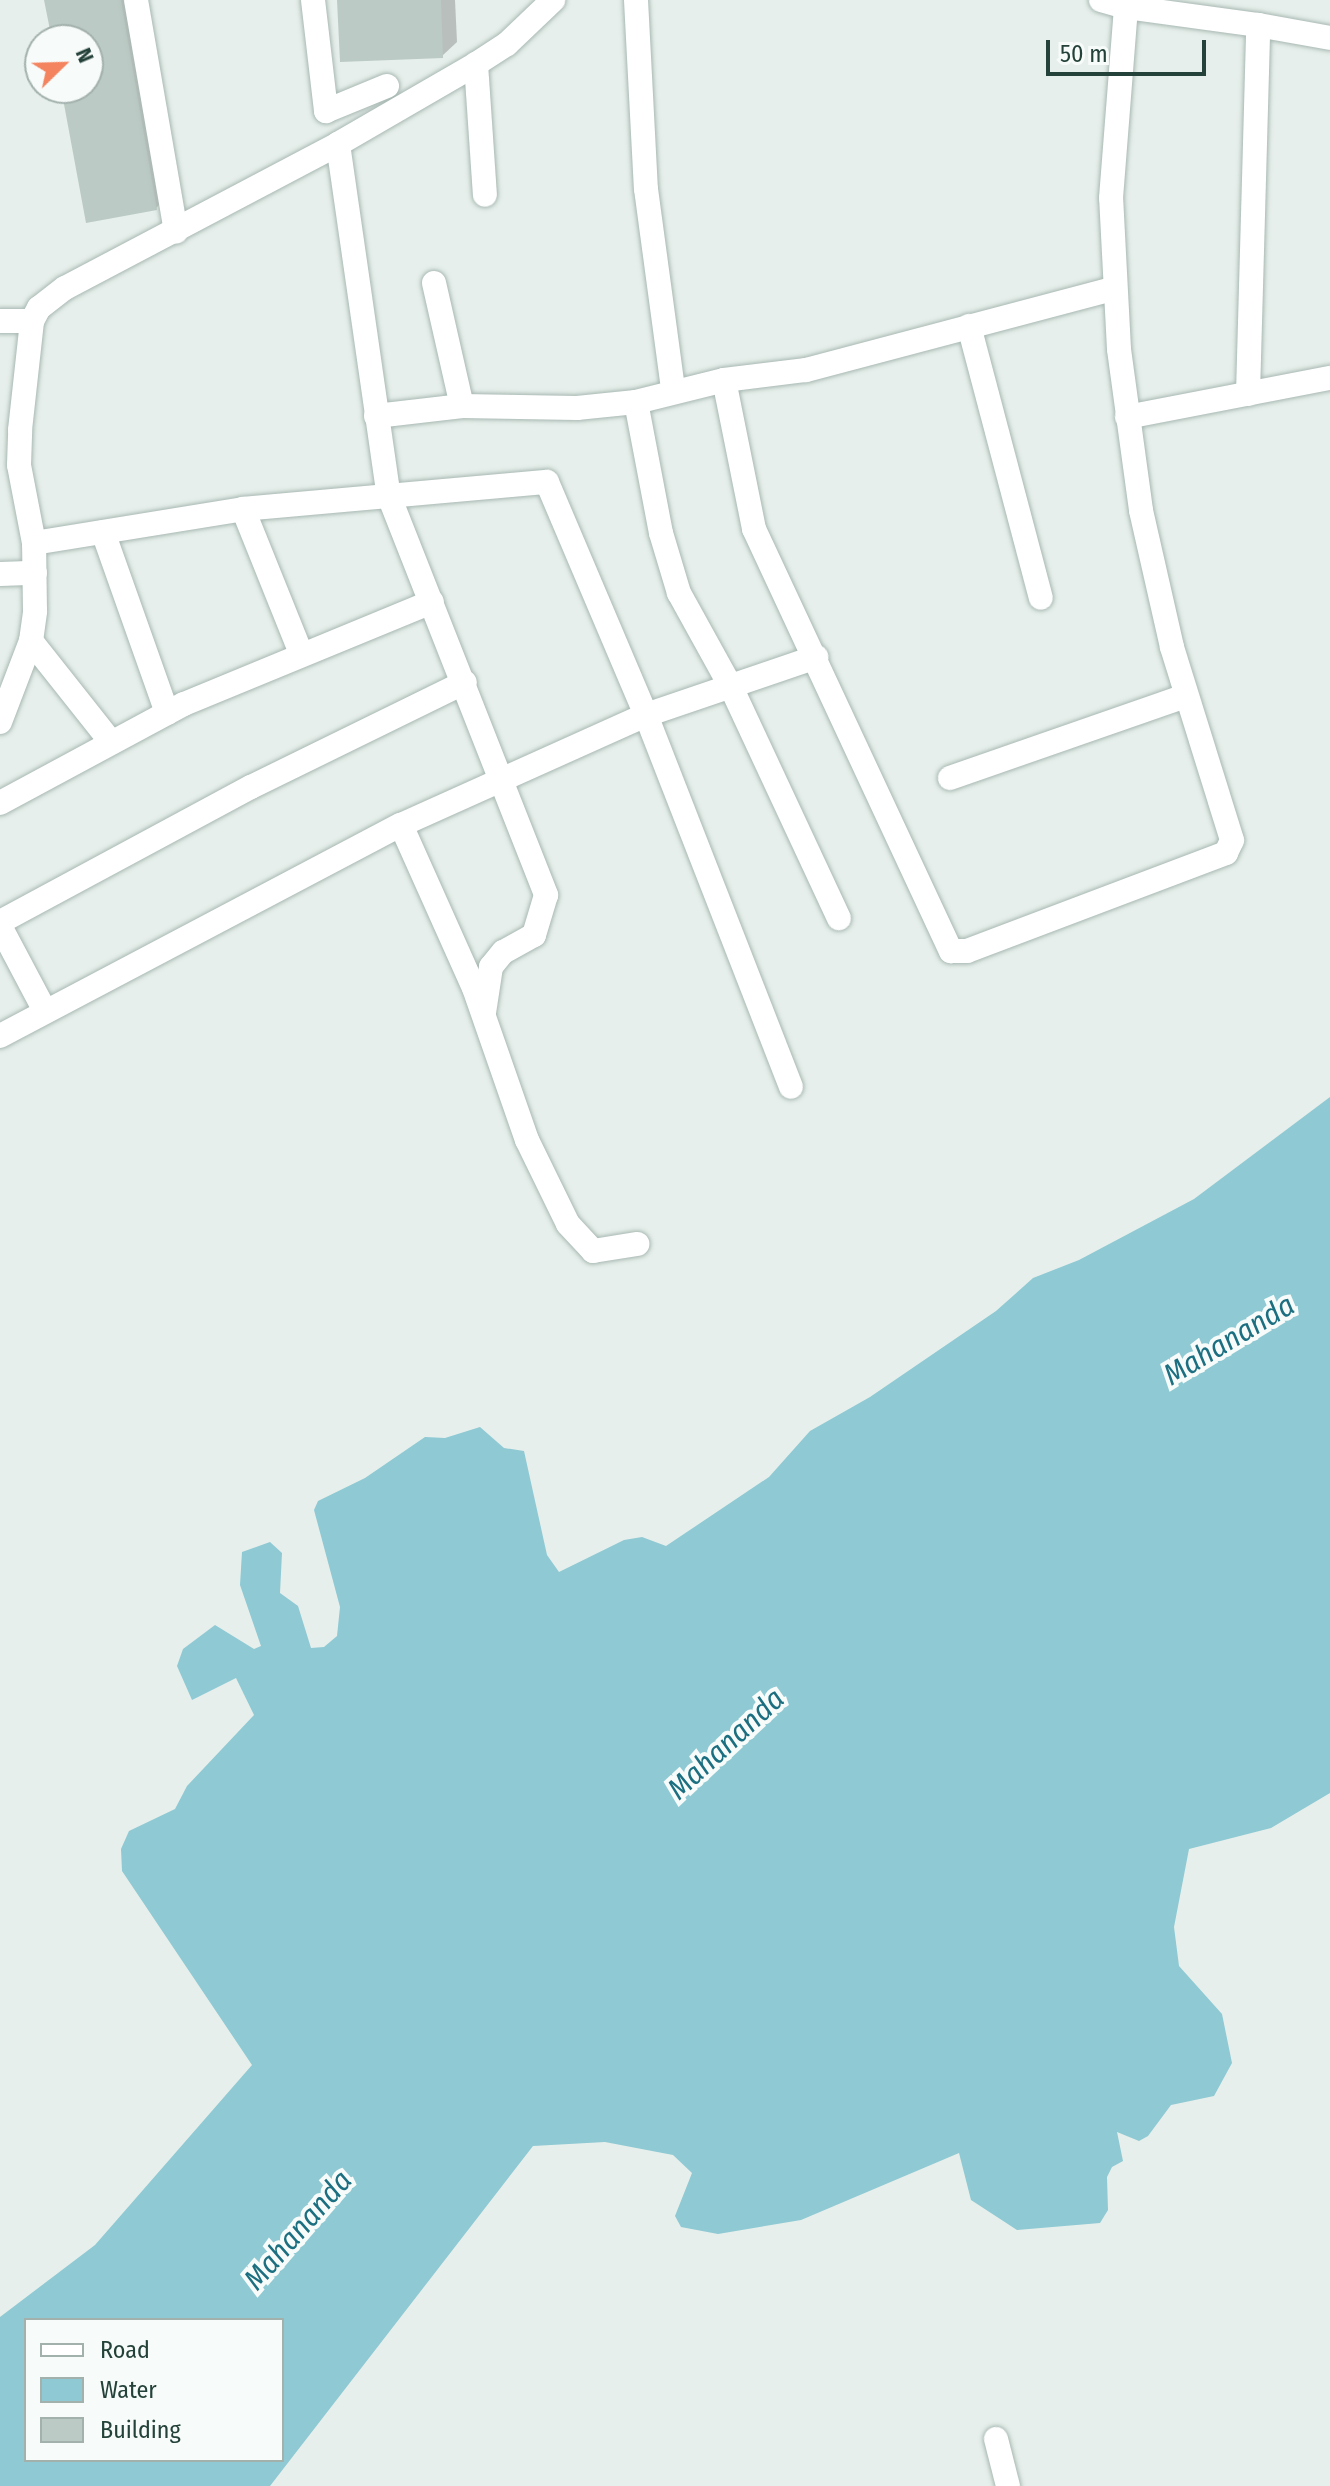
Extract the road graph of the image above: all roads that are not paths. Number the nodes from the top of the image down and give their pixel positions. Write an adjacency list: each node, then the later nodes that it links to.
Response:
1 (136, 0): 14 (street)
2 (313, 0): 11 (street)
3 (553, 0): 10 (street)
4 (636, 0): 22 (street)
5 (1101, 0): 6 (street)
6 (1126, 7): 7 (street); 16 (street)
7 (1195, 8): 8 (street)
8 (1258, 25): 9 (street); 23 (street)
9 (1330, 38)
10 (476, 64): 12 (street); 13 (street)
11 (387, 86)
12 (338, 144): 14 (street); 26 (street)
13 (485, 195)
14 (176, 232): 18 (street)
15 (434, 283): 25 (street)
16 (1113, 289): 19 (street); 27 (street)
17 (0, 321): 18 (street)
18 (32, 321): 28 (street)
19 (969, 326): 21 (street); 35 (street)
20 (1330, 378): 23 (street)
21 (724, 380): 22 (street); 39 (street)
22 (673, 390): 24 (street)
23 (1248, 394): 27 (street)
24 (636, 402): 25 (street); 41 (street)
25 (462, 406): 26 (street)
26 (376, 416): 29 (street)
27 (1127, 417): 42 (street)
28 (10, 431): 32 (street)
29 (389, 496): 30 (street); 36 (street); 44 (street)
30 (243, 509): 31 (street); 38 (street)
31 (103, 532): 32 (street); 43 (street)
32 (34, 543): 33 (street)
33 (35, 573): 34 (street); 37 (street)
34 (0, 574)
35 (1041, 598)
36 (432, 602): 38 (street); 40 (street)
37 (31, 641): 45 (street); 46 (street)
38 (301, 653): 43 (street)
39 (816, 657): 41 (street); 42 (street)
40 (465, 682): 48 (street); 52 (street)
41 (732, 689): 44 (street); 51 (street)
42 (1185, 696): 47 (street)
43 (167, 713): 46 (street)
44 (646, 715): 48 (street); 56 (street)
45 (0, 722)
46 (111, 742): 49 (street)
47 (950, 778)
48 (502, 780): 50 (street); 54 (street)
49 (0, 803)
50 (401, 825): 53 (street); 54 (street)
51 (839, 918)
52 (0, 924): 53 (street)
53 (44, 1009): 55 (street)
54 (484, 1013): 57 (street)
55 (0, 1036)
56 (791, 1087)
57 (637, 1244)
58 (996, 2439): 59 (street)
59 (1008, 2486)

